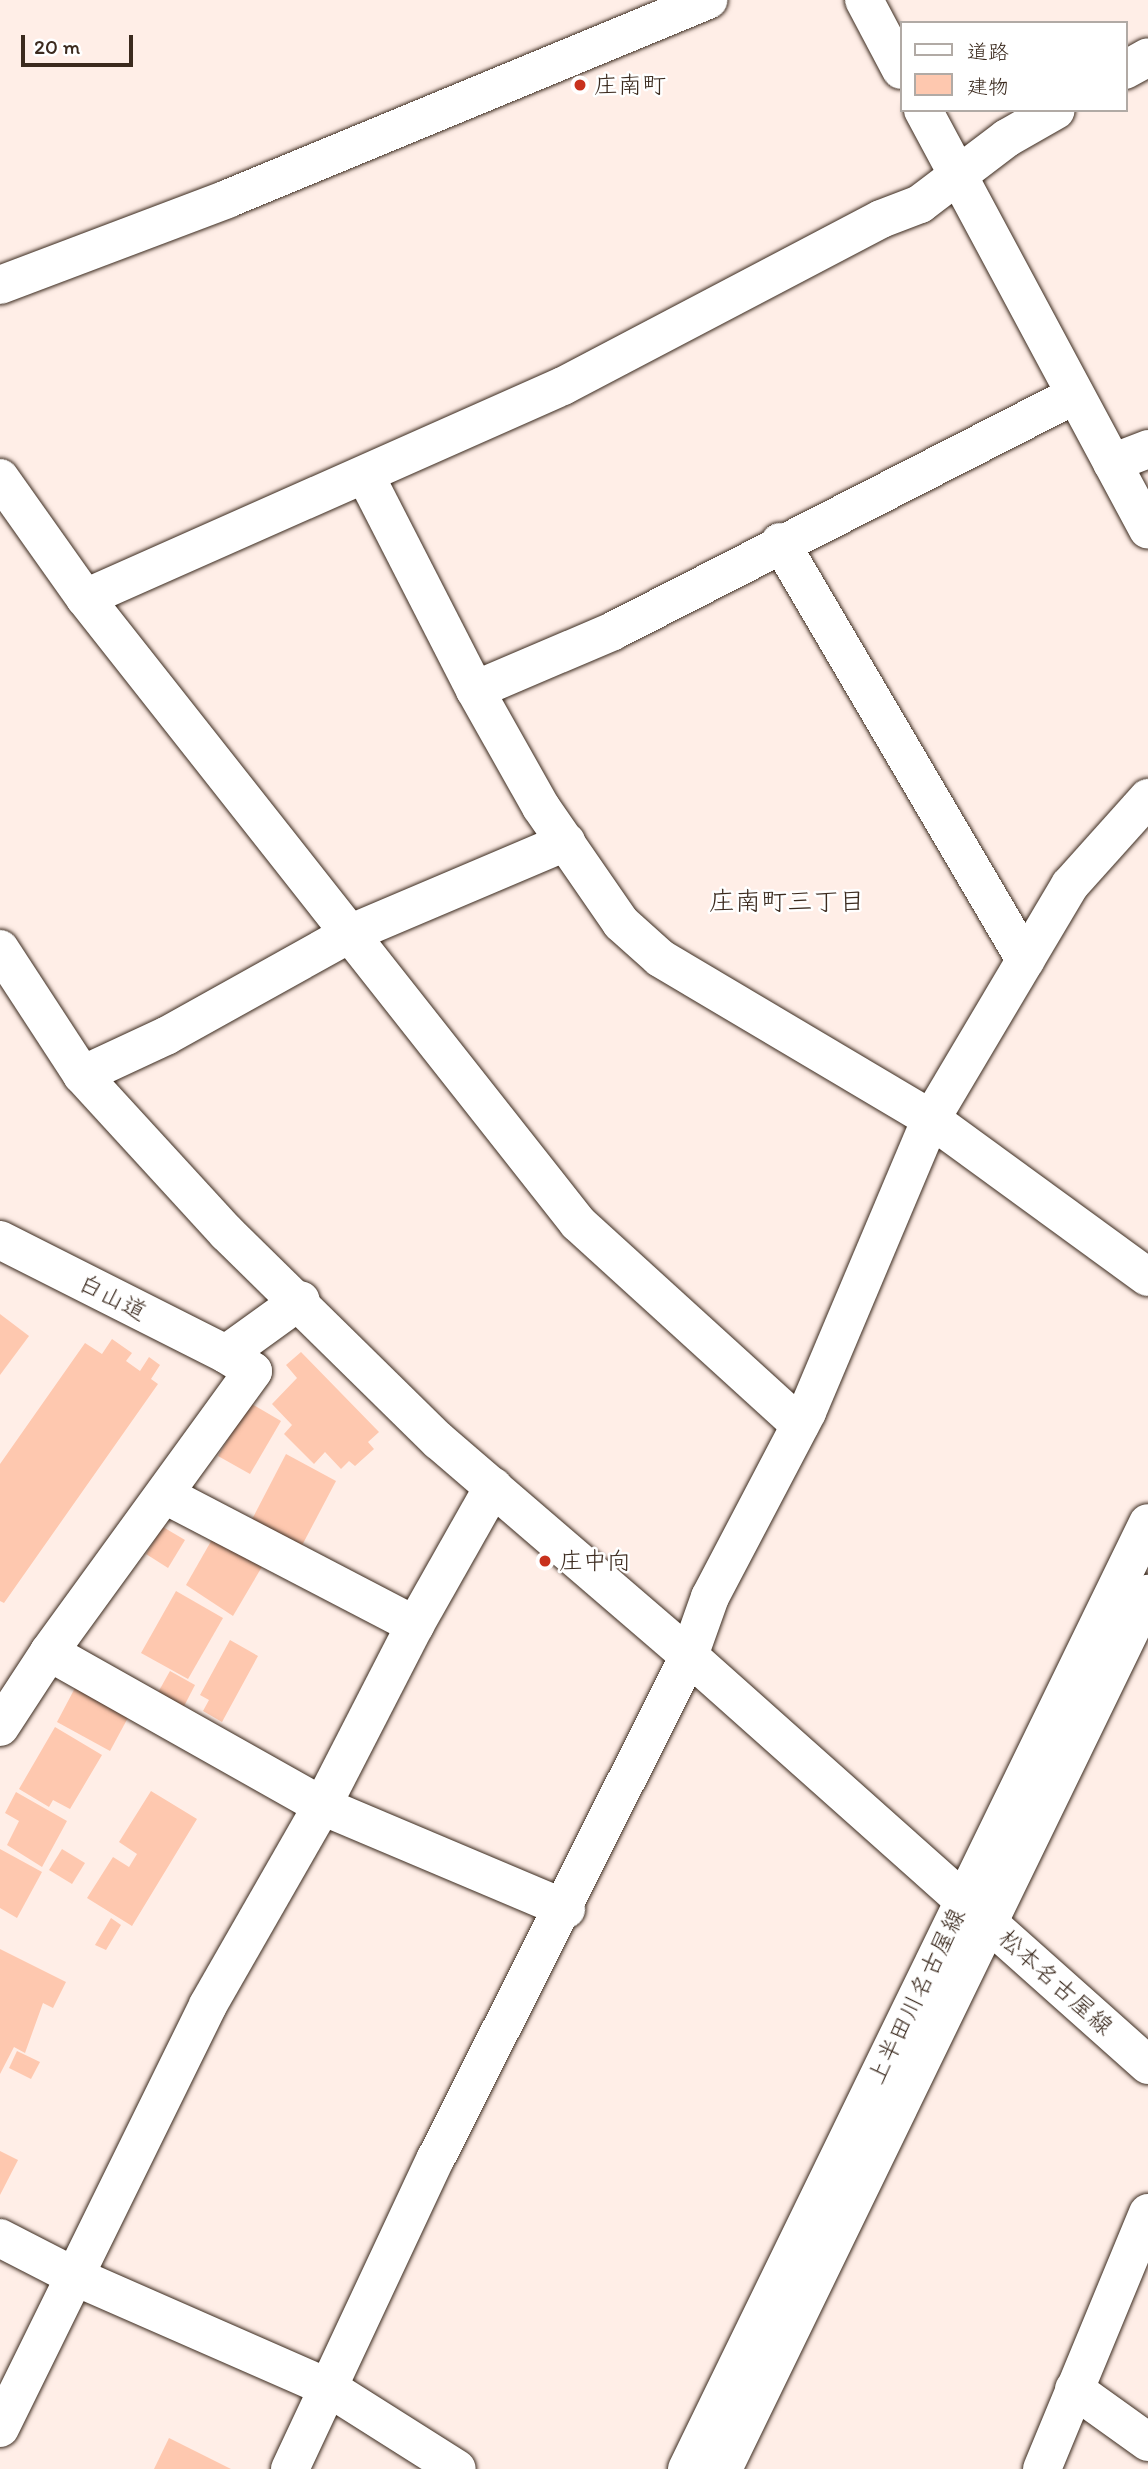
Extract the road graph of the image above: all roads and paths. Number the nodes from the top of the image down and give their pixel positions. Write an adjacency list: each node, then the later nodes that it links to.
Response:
1 (708, 0): 9 (street)
2 (864, 0): 4 (street)
3 (1148, 57): 5 (street)
4 (900, 68)
5 (1127, 70)
6 (924, 112): 8 (street)
7 (1052, 112): 8 (street)
8 (958, 177): 10 (street); 13 (street)
9 (0, 285)
10 (1073, 396): 12 (street); 16 (street)
11 (1148, 449): 12 (street)
12 (1112, 463): 15 (street)
13 (366, 477): 17 (street); 18 (street)
14 (0, 478): 17 (street)
15 (1148, 529)
16 (780, 542): 18 (street); 23 (street)
17 (85, 598): 21 (street)
18 (475, 691): 20 (street)
19 (1148, 799): 23 (street)
20 (566, 842): 21 (street); 25 (street)
21 (349, 934): 24 (street); 30 (street)
22 (0, 949): 24 (street, 松本名古屋線)
23 (1025, 960): 25 (street)
24 (82, 1075): 28 (street, 松本名古屋線)
25 (931, 1119): 27 (street); 30 (street)
26 (0, 1240): 29 (street, 白山道)
27 (1148, 1277)
28 (301, 1300): 29 (street); 31 (street, 松本名古屋線)
29 (226, 1354): 32 (street, 白山道)
30 (800, 1426): 37 (street)
31 (493, 1487): 35 (street); 37 (street, 松本名古屋線)
32 (165, 1495): 35 (street); 36 (street)
33 (1148, 1523): 41 (street, 上半田川名古屋線)
34 (1148, 1594): 41 (street, 上半田川名古屋線)
35 (415, 1625): 39 (street)
36 (49, 1652): 38 (street); 39 (street)
37 (690, 1656): 40 (street); 41 (street, 松本名古屋線)
38 (0, 1727)
39 (322, 1806): 40 (street); 45 (street)
40 (566, 1909): 46 (street)
41 (976, 1910): 42 (street, 松本名古屋線); 52 (street, 上半田川名古屋線); 53 (street, 上半田川名古屋線)
42 (1148, 2065)
43 (1148, 2213): 47 (street)
44 (0, 2238): 45 (street)
45 (76, 2277): 46 (street); 48 (street)
46 (329, 2388): 50 (street); 51 (street)
47 (1074, 2389): 49 (street); 54 (street)
48 (0, 2428)
49 (1148, 2442)
50 (290, 2469)
51 (457, 2469)
52 (687, 2469)
53 (723, 2469)
54 (1042, 2469)

